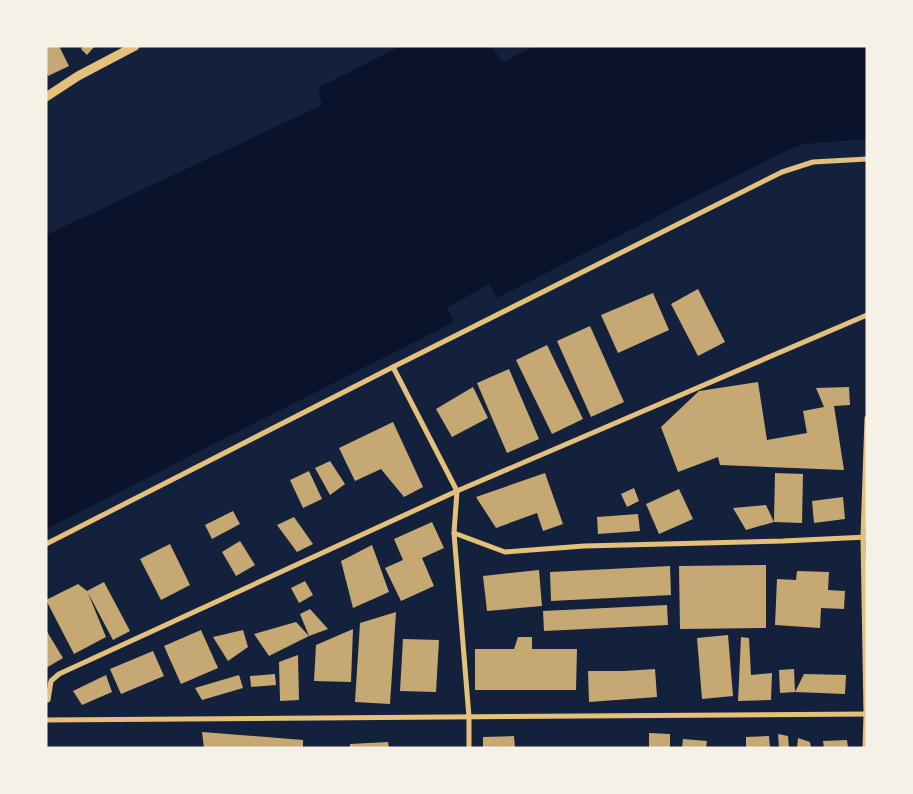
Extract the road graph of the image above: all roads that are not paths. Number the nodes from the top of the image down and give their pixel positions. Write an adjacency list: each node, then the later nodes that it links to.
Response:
1 (135, 46): 2 (street)
2 (46, 97)
3 (867, 159): 5 (street)
4 (867, 315): 7 (street)
5 (393, 367): 7 (street); 10 (street)
6 (867, 418): 9 (street)
7 (457, 492): 8 (street); 11 (street)
8 (454, 533): 9 (street); 13 (street)
9 (865, 537): 12 (street)
10 (46, 544)
11 (46, 699)
12 (866, 714): 13 (street); 16 (street)
13 (469, 717): 14 (street); 15 (street)
14 (46, 720)
15 (469, 748)
16 (865, 748)

